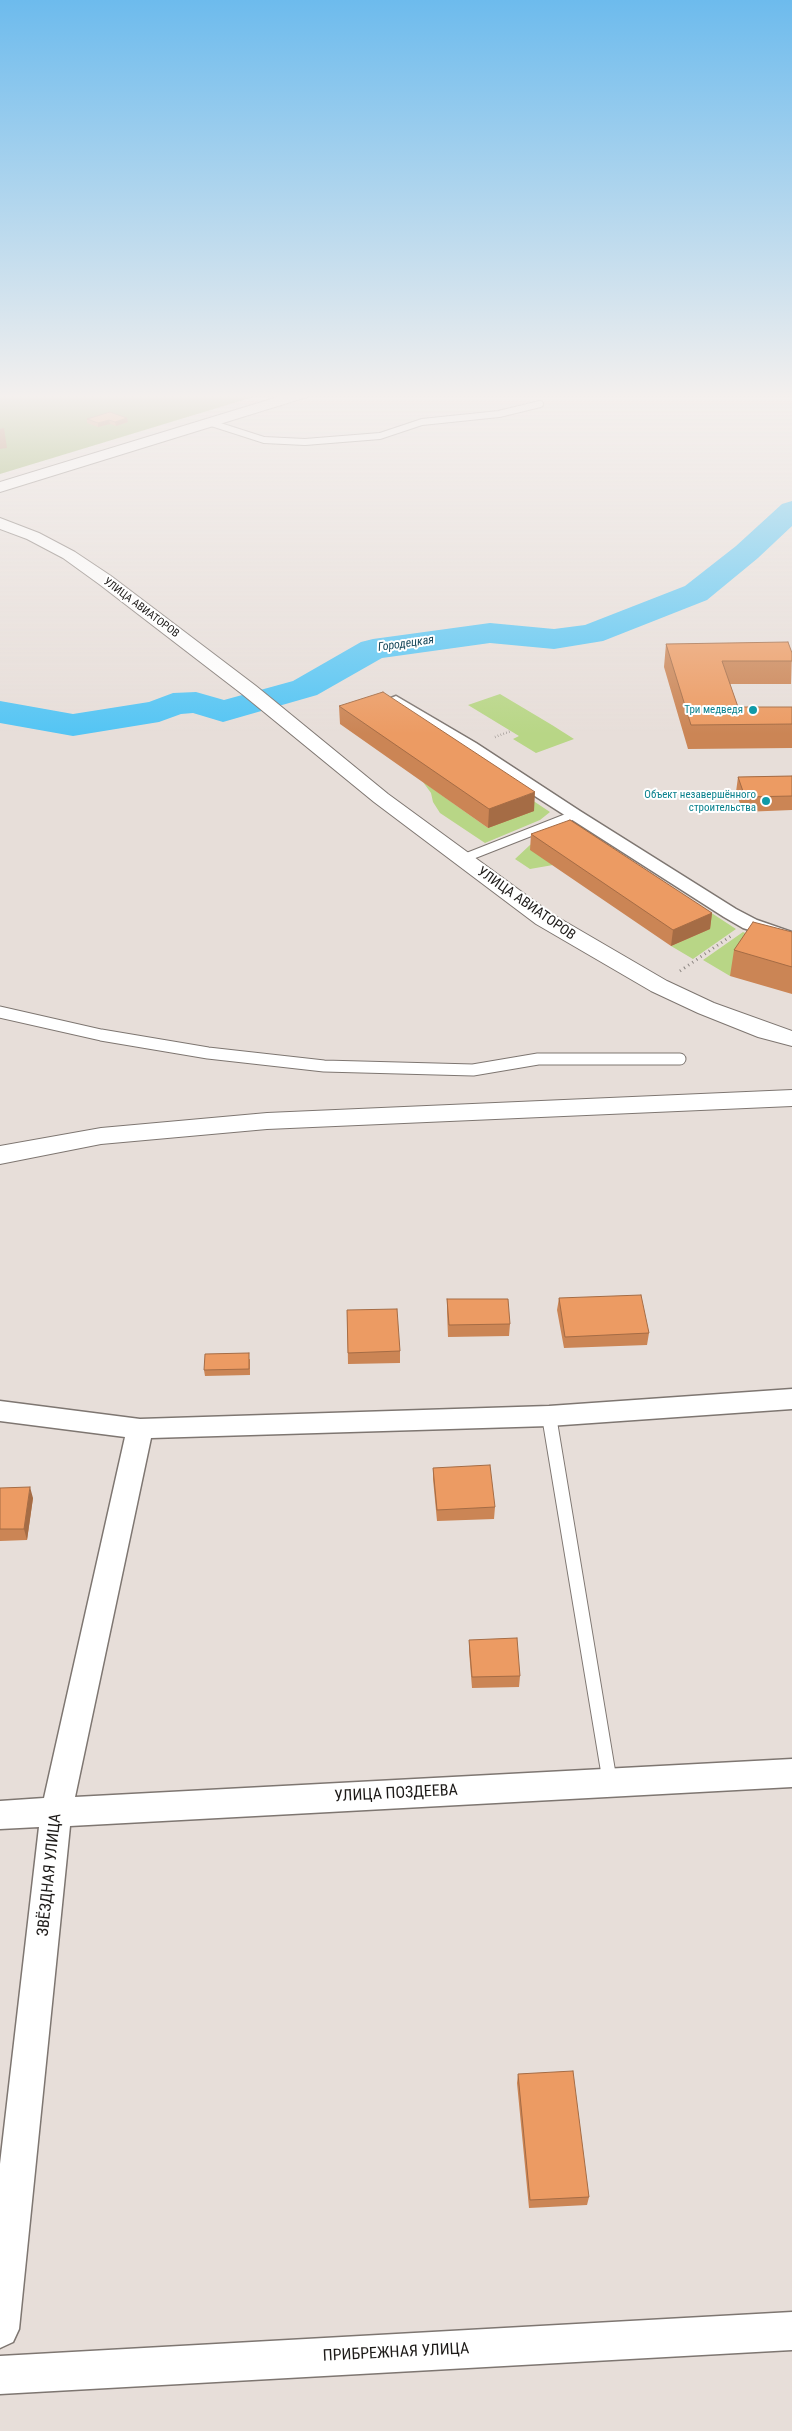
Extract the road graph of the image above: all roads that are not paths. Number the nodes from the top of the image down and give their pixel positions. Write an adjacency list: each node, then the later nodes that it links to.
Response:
1 (0, 523): 4 (main road, УЛИЦА АВИАТОРОВ)
2 (396, 701): 3 (street)
3 (574, 814): 4 (lane); 5 (street)
4 (462, 859): 7 (main road, УЛИЦА АВИАТОРОВ)
5 (792, 938)
6 (0, 1012): 8 (lane)
7 (792, 1039)
8 (680, 1059)
9 (792, 1098): 10 (main road)
10 (0, 1155)
11 (792, 1399): 13 (street)
12 (0, 1411): 14 (street)
13 (549, 1416): 14 (street); 16 (lane)
14 (140, 1429): 17 (street, ЗВЁЗДНАЯ УЛИЦА)
15 (792, 1773): 16 (street, УЛИЦА ПОЗДЕЕВА)
16 (610, 1783): 17 (street, УЛИЦА ПОЗДЕЕВА)
17 (56, 1812): 18 (street, УЛИЦА ПОЗДЕЕВА); 19 (street, ЗВЁЗДНАЯ УЛИЦА)
18 (0, 1815)
19 (0, 2329)
20 (792, 2331): 21 (street, ПРИБРЕЖНАЯ УЛИЦА)
21 (0, 2375)

